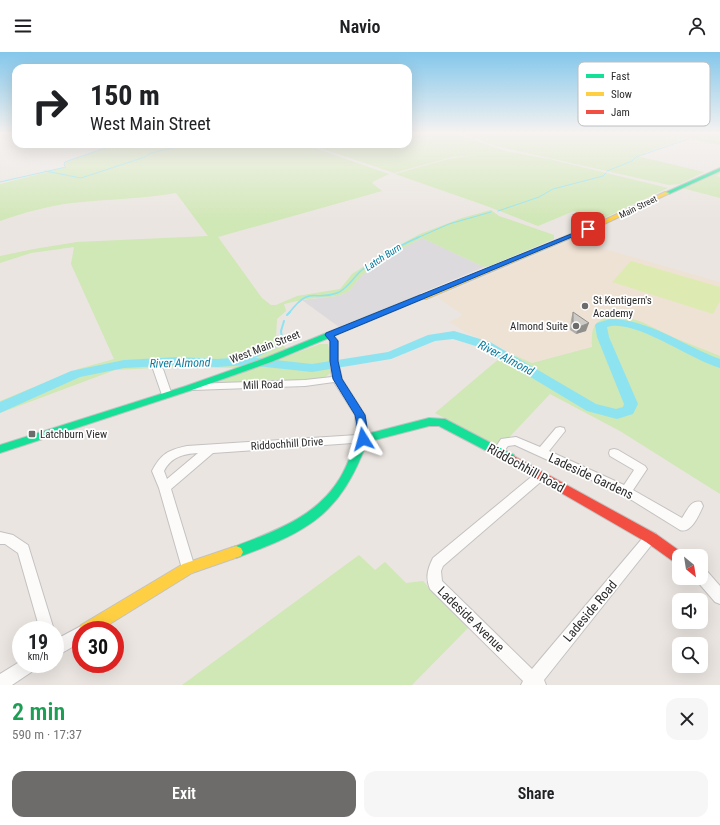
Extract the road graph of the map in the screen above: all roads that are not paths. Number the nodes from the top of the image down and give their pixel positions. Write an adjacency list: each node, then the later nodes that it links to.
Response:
1 (720, 169): 2 (main road, Main Street)
2 (444, 289): 3 (main road, West Main Street)
3 (329, 335): 5 (street); 6 (main road, West Main Street)
4 (158, 369): 7 (street)
5 (336, 370): 6 (street, Mill Road); 9 (street)
6 (189, 388): 7 (main road, West Main Street)
7 (167, 395): 10 (main road, West Main Street)
8 (560, 431): 13 (street)
9 (363, 439): 11 (street, Riddochhill Drive); 12 (main road, Riddochhill Road); 22 (main road)
10 (0, 449)
11 (210, 449): 16 (street); 16 (street, Riddochhill Drive)
12 (498, 451): 13 (street, Ladeside Gardens); 15 (main road, Riddochhill Road)
13 (541, 453): 17 (street, Ladeside Gardens)
14 (614, 453): 17 (street)
15 (540, 476): 20 (main road, Riddochhill Road); 29 (street, Ladeside Avenue)
16 (165, 488): 22 (street, Riddochhill Drive)
17 (626, 491): 18 (street, Ladeside Gardens)
18 (697, 506)
19 (0, 538): 25 (street)
20 (651, 538): 21 (main road, Riddochhill Road); 29 (street, Ladeside Road)
21 (672, 553)
22 (188, 568): 26 (main road)
23 (708, 583): 24 (street)
24 (720, 597)
25 (44, 621)
26 (101, 621)
27 (16, 673): 28 (street)
28 (0, 683)
29 (533, 683)

